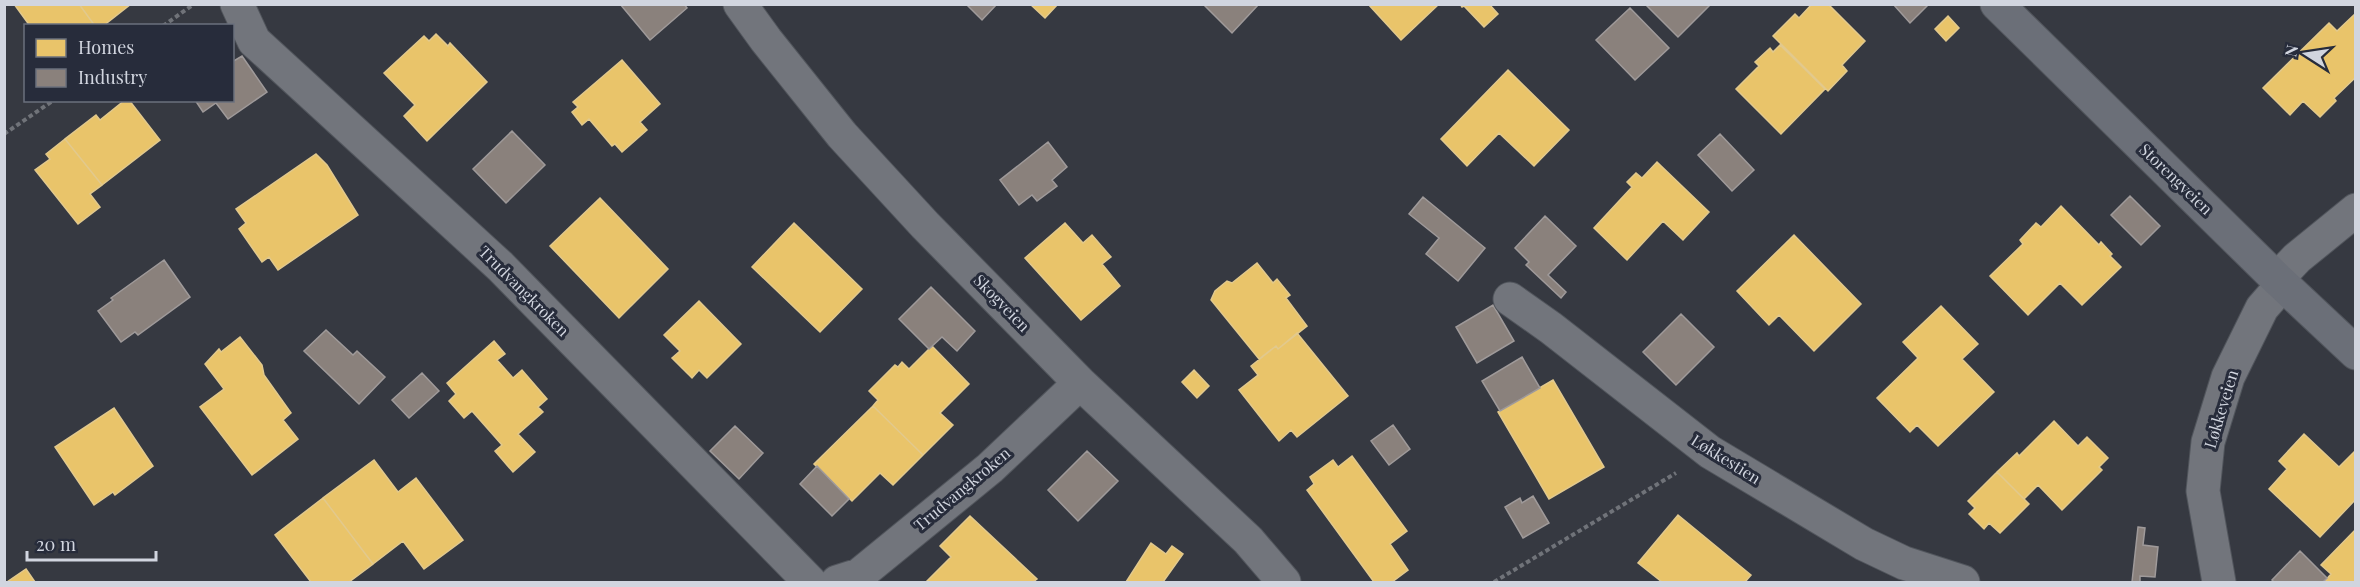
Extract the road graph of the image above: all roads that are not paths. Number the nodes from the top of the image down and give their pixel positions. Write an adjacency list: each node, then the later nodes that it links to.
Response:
1 (237, 4): 9 (street, Trudvangkroken)
2 (740, 4): 8 (street, Skogveien)
3 (1997, 4): 5 (main road, Storengveien)
4 (2355, 210): 5 (street, Løkkeveien)
5 (2280, 282): 7 (main road, Storengveien); 13 (street, Løkkeveien)
6 (1510, 299): 12 (street, Løkkestien)
7 (2355, 353)
8 (1080, 383): 10 (street, Trudvangkroken); 11 (street, Skogveien)
9 (810, 582)
10 (837, 582)
11 (1284, 582)
12 (1963, 582)
13 (2219, 582)

